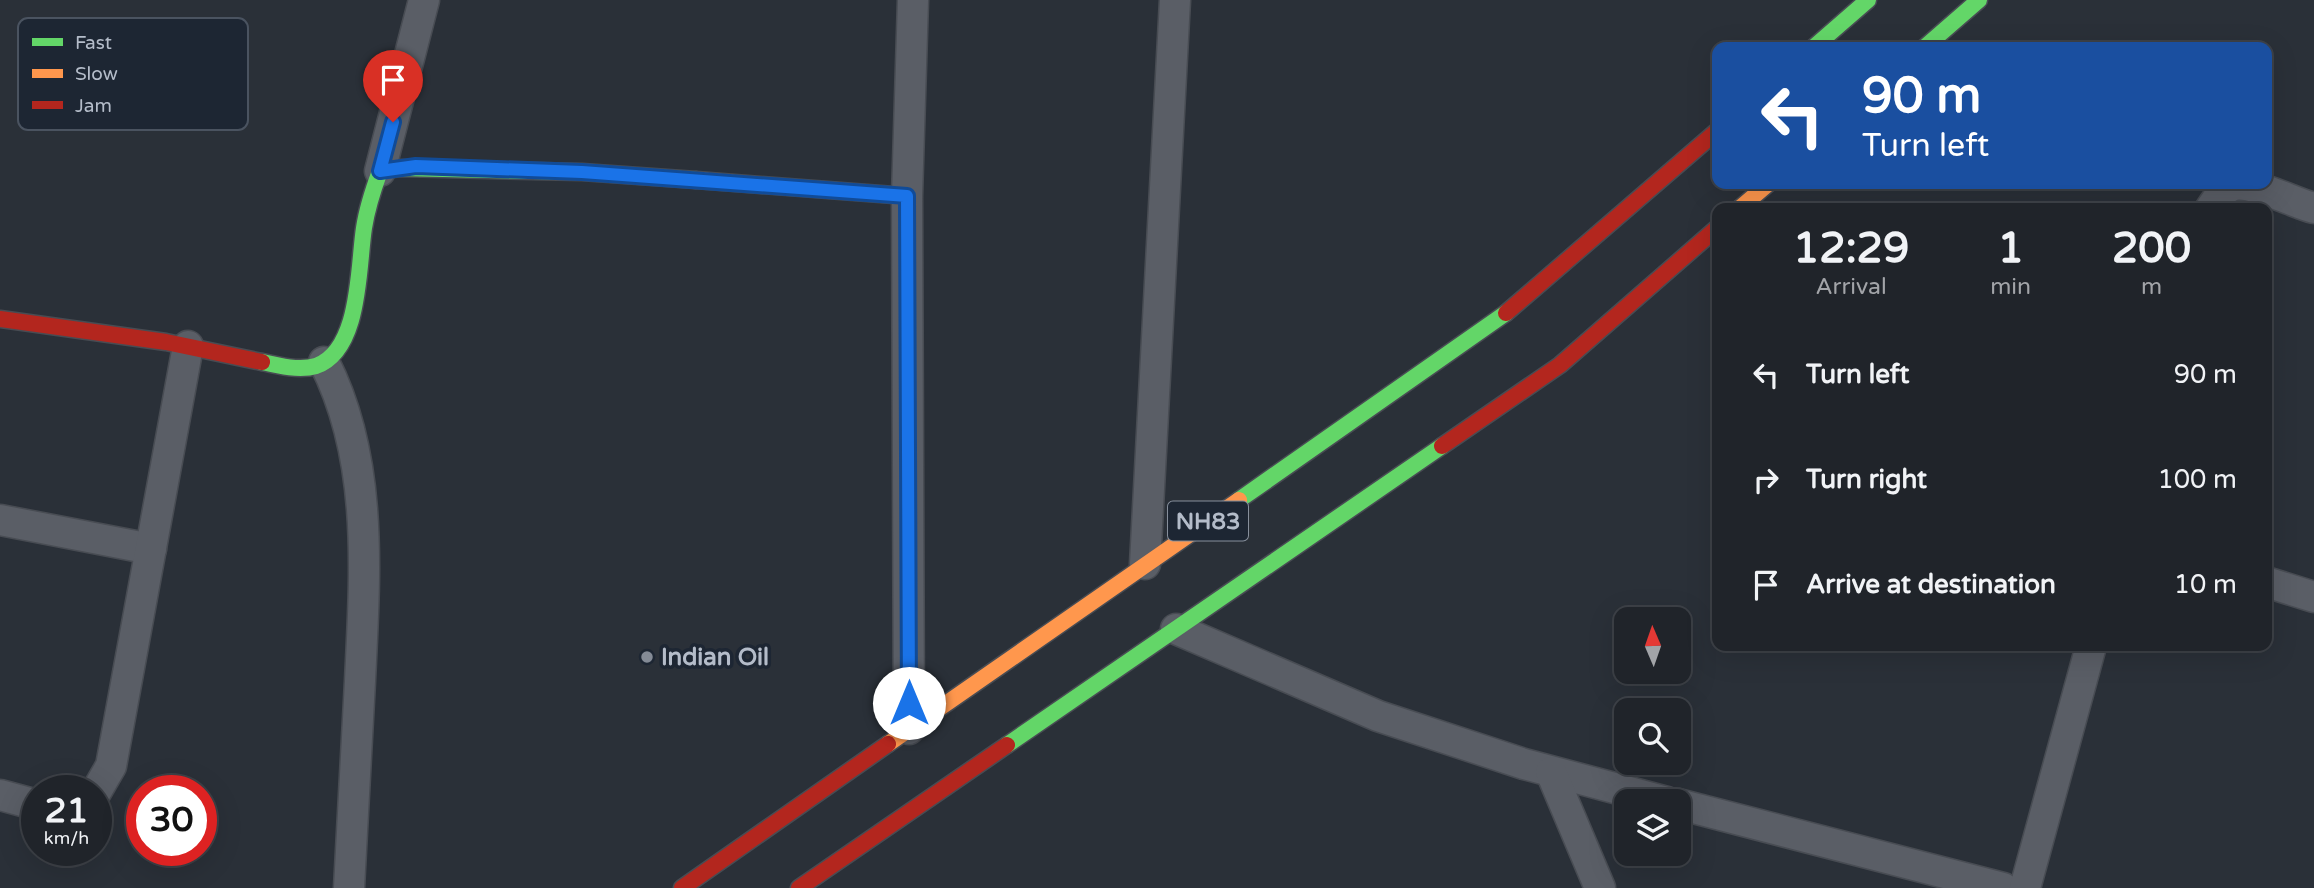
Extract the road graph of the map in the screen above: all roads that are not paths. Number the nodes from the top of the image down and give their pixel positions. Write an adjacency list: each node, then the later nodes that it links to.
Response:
1 (424, 0): 9 (street)
2 (913, 0): 13 (street)
3 (1175, 0): 23 (street)
4 (1868, 0): 6 (main road)
5 (1979, 0): 7 (main road)
6 (1820, 42)
7 (1931, 42)
8 (1712, 135): 23 (main road, NH83)
9 (380, 171): 13 (main road); 20 (main road)
10 (1762, 189): 14 (main road)
11 (2228, 189): 15 (street)
12 (2260, 189): 16 (street)
13 (907, 196): 28 (street)
14 (1746, 203)
15 (2214, 203)
16 (2314, 208)
17 (1712, 232): 26 (main road, NH83)
18 (0, 319): 19 (main road)
19 (188, 346): 20 (main road); 22 (street)
20 (324, 362): 35 (street)
21 (0, 520): 22 (street)
22 (151, 549): 30 (street)
23 (1145, 565): 28 (main road, NH83)
24 (2272, 584): 25 (street)
25 (2314, 597)
26 (1176, 629): 29 (street); 37 (main road, NH83)
27 (2090, 651): 40 (street)
28 (909, 729): 36 (main road, NH83)
29 (1551, 772): 31 (street); 38 (street)
30 (106, 775)
31 (1617, 789)
32 (0, 795): 33 (street)
33 (21, 801)
34 (1691, 807): 39 (street)
35 (349, 888)
36 (682, 888)
37 (799, 888)
38 (1600, 888)
39 (2003, 888)
40 (2025, 888)

